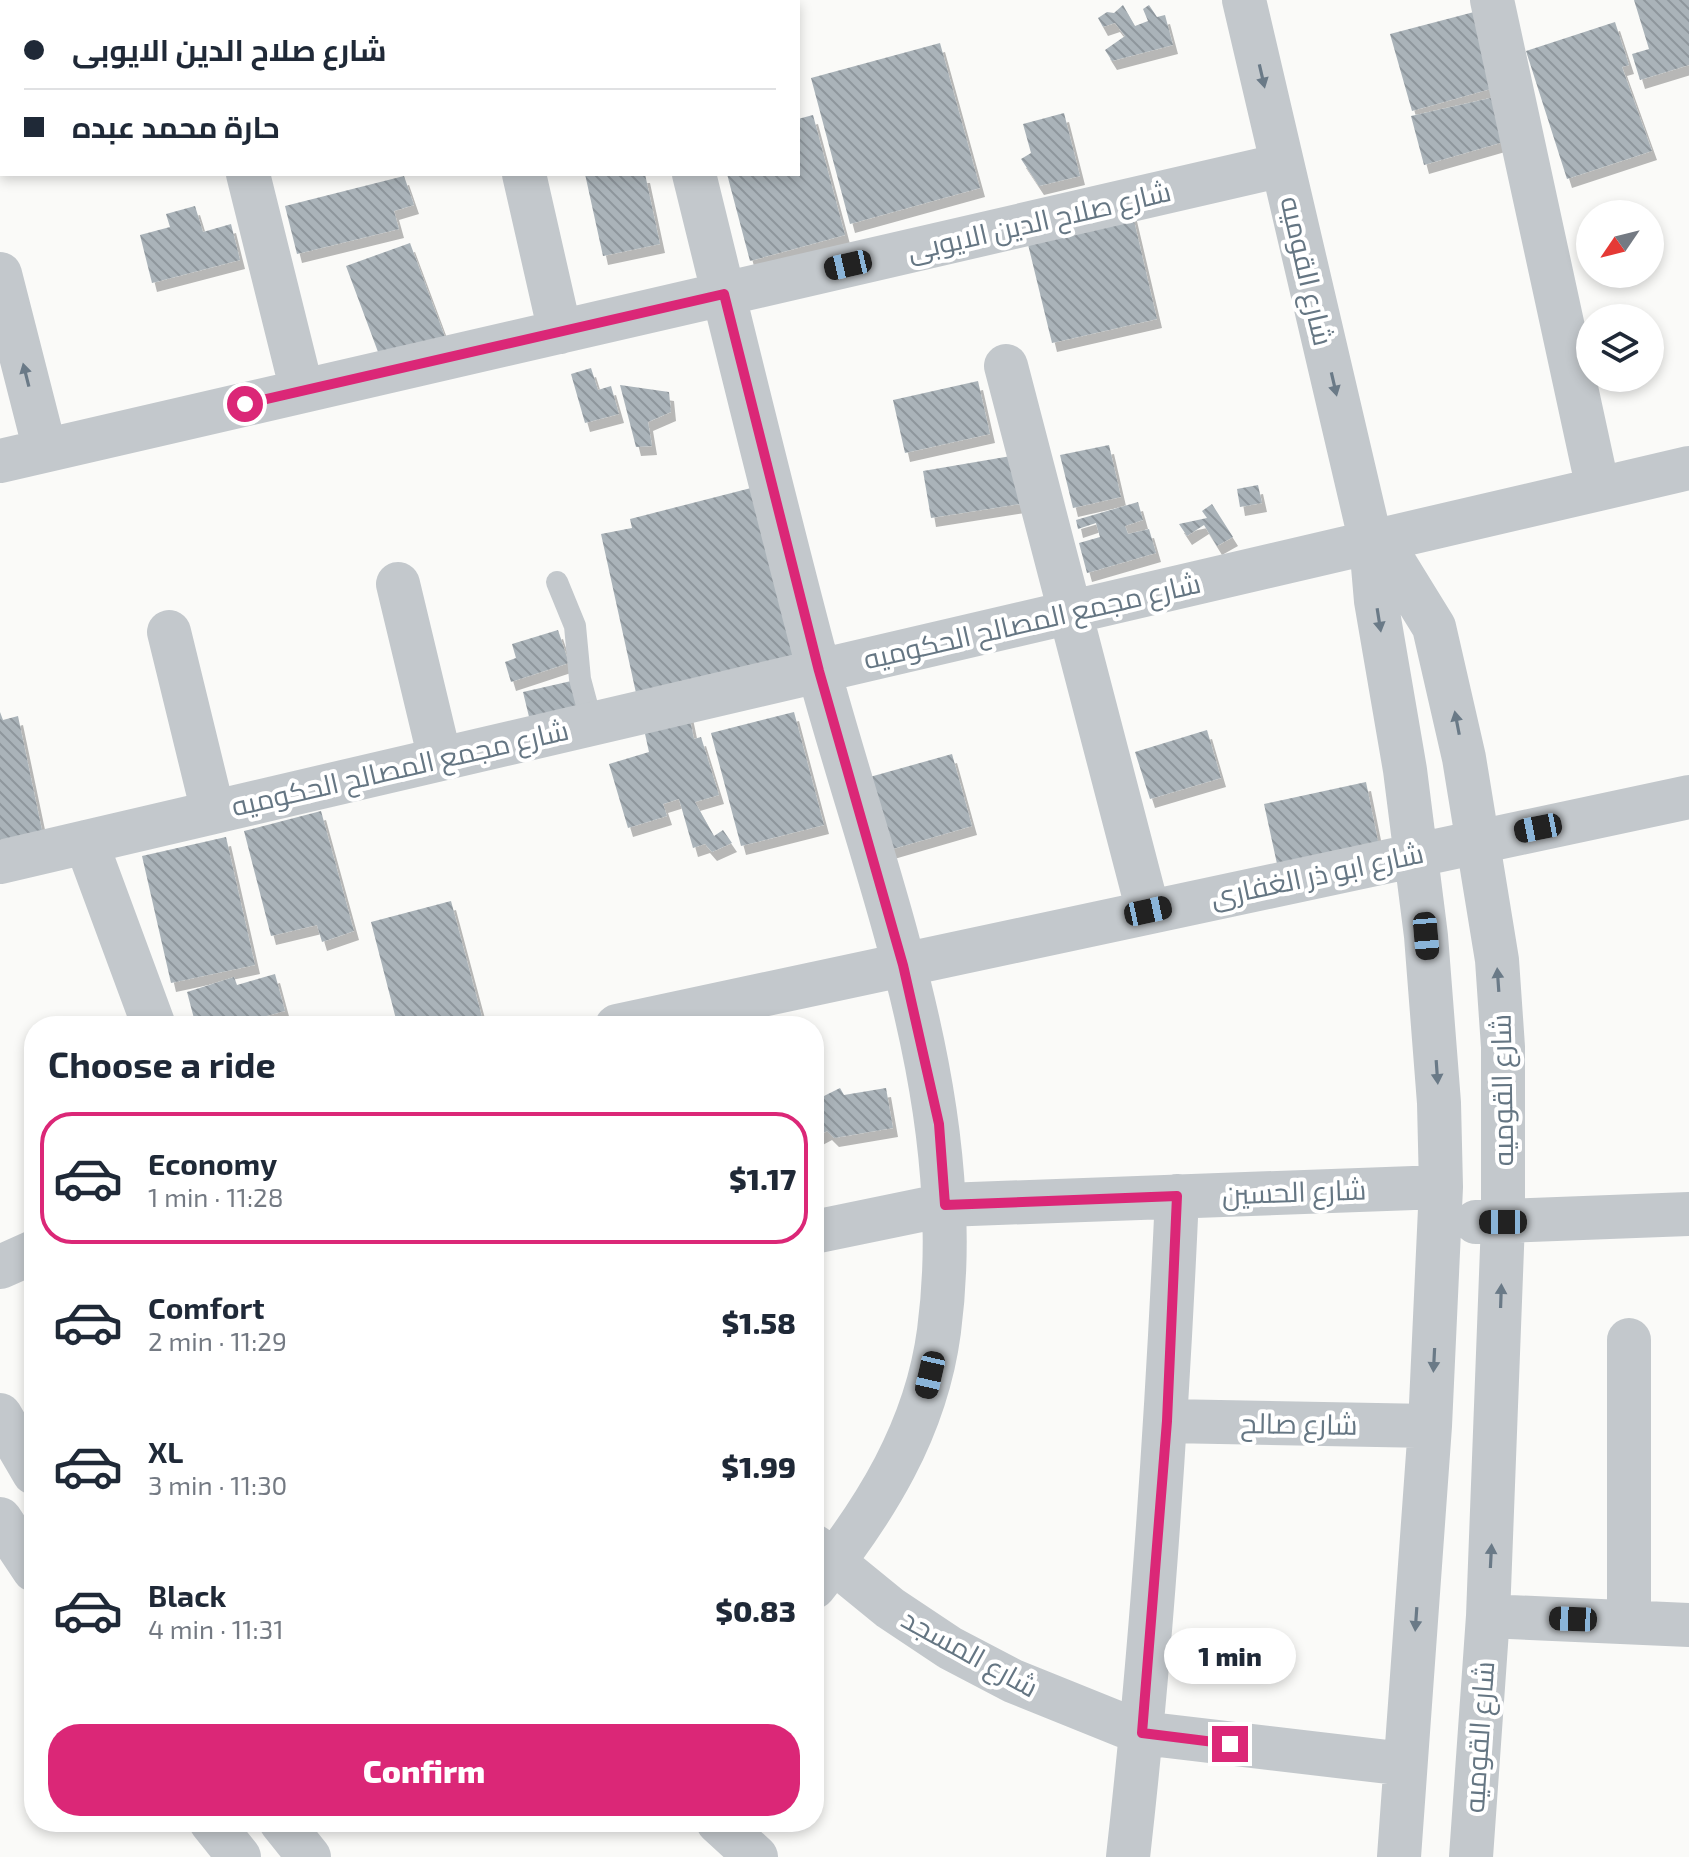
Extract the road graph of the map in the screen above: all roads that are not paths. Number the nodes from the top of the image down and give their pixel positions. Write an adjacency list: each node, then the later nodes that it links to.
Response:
1 (1244, 0): 3 (street, شارع القوميه, one-way to 3)
2 (1492, 0): 15 (street)
3 (1282, 165): 8 (street, شارع صلاح الدين الايوبى); 16 (street, شارع القوميه, one-way to 16)
4 (248, 176): 11 (street)
5 (524, 176): 9 (street)
6 (694, 176): 8 (street)
7 (0, 274): 12 (street, one-way to 7)
8 (724, 294): 9 (street, شارع صلاح الدين الايوبى); 21 (street)
9 (560, 332): 11 (street, شارع صلاح الدين الايوبى)
10 (1006, 366): 19 (street)
11 (302, 391): 12 (street, شارع صلاح الدين الايوبى)
12 (45, 450): 13 (street, شارع صلاح الدين الايوبى)
13 (0, 461)
14 (1689, 468): 15 (street, شارع مجمع المصالح الحكوميه)
15 (1598, 489): 16 (street, شارع مجمع المصالح الحكوميه)
16 (1371, 543): 19 (street, شارع مجمع المصالح الحكوميه); 26 (street, شارع القوميه, one-way to 16); 28 (street, شارع القوميه, one-way to 28)
17 (557, 582): 22 (lane)
18 (398, 584): 23 (street)
19 (1070, 612): 21 (street, شارع مجمع المصالح الحكوميه); 30 (street)
20 (169, 632): 25 (street)
21 (819, 671): 22 (street, شارع مجمع المصالح الحكوميه); 31 (street)
22 (592, 724): 23 (street, شارع مجمع المصالح الحكوميه)
23 (440, 759): 25 (street, شارع مجمع المصالح الحكوميه)
24 (1689, 797): 26 (street, شارع ابو ذر الغفارى)
25 (213, 812): 27 (street, شارع مجمع المصالح الحكوميه)
26 (1478, 840): 28 (street, شارع ابو ذر الغفارى); 38 (street, شارع القوميه, one-way to 26)
27 (86, 842): 29 (street, شارع مجمع المصالح الحكوميه); 32 (street)
28 (1417, 853): 30 (street, شارع ابو ذر الغفارى); 36 (street, شارع القوميه, one-way to 36)
29 (0, 862)
30 (1148, 911): 31 (street, شارع ابو ذر الغفارى)
31 (903, 965): 33 (street, شارع ابو ذر الغفارى); 35 (street)
32 (150, 1016)
33 (664, 1016)
34 (1177, 1196): 35 (street, شارع الحسين); 36 (street, شارع الحسين); 44 (street)
35 (945, 1205): 39 (street, شارع الحسين); 47 (street)
36 (1441, 1205): 38 (street, شارع الحسين); 45 (street, شارع القوميه, one-way to 45)
37 (1689, 1214): 38 (street, شارع الحسين)
38 (1503, 1222): 49 (street, شارع القوميه, one-way to 38)
39 (824, 1230)
40 (24, 1256): 41 (street)
41 (0, 1267)
42 (1629, 1340): 50 (street)
43 (0, 1415): 46 (street)
44 (1167, 1421): 45 (street, شارع صالح); 52 (street)
45 (1430, 1426): 53 (street, شارع القوميه, one-way to 53)
46 (24, 1456)
47 (824, 1561)
48 (824, 1567): 52 (street, شارع المسجد)
49 (1488, 1616): 50 (street); 62 (street, شارع القوميه)
50 (1629, 1622): 51 (street)
51 (1689, 1625)
52 (1142, 1733): 53 (street, شارع المسجد); 60 (street)
53 (1405, 1764): 61 (street, شارع القوميه)
54 (219, 1832): 57 (street)
55 (289, 1832): 58 (street)
56 (729, 1832): 59 (street)
57 (239, 1857)
58 (309, 1857)
59 (756, 1857)
60 (1128, 1857)
61 (1399, 1857)
62 (1471, 1857)

